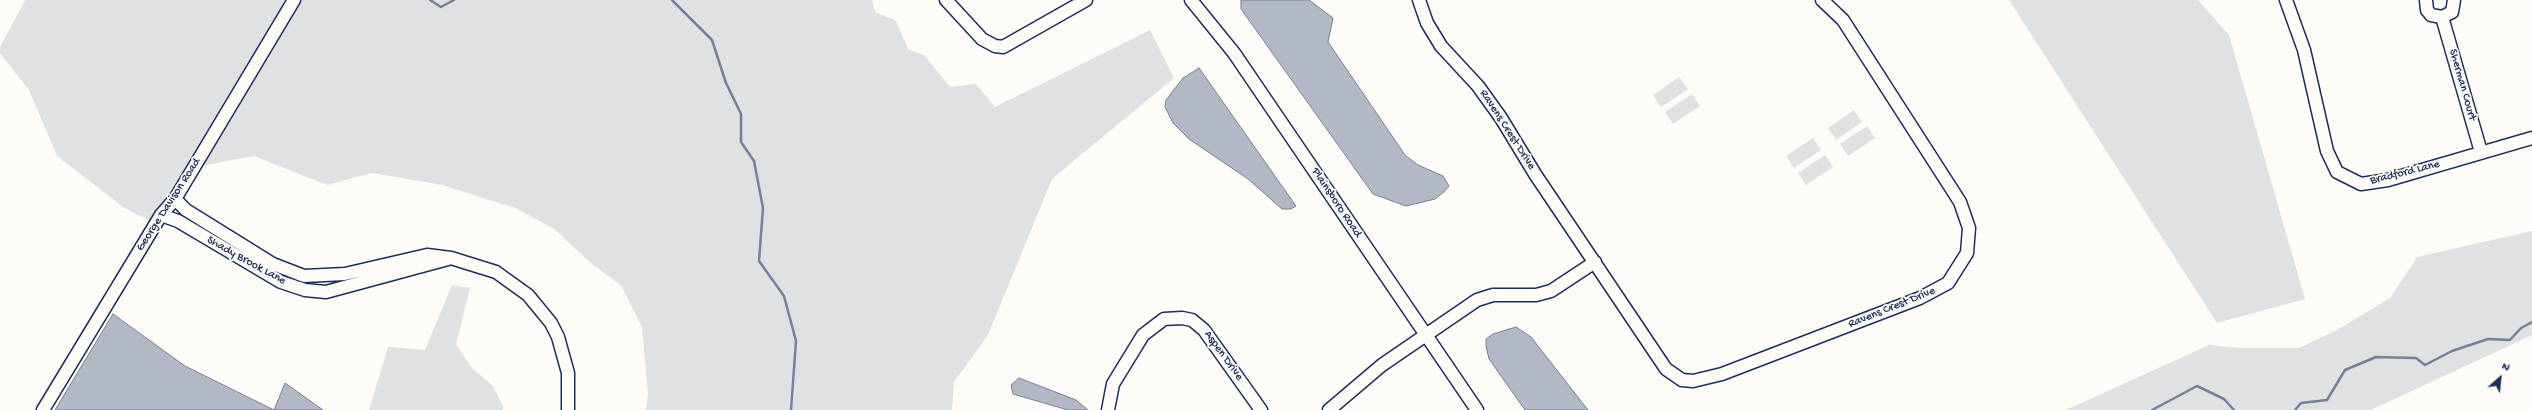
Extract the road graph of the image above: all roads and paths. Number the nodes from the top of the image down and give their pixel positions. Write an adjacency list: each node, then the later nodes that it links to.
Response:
1 (294, 0): 13 (street, George Davison Road)
2 (946, 0): 3 (street)
3 (1086, 0)
4 (1191, 0): 19 (street, Plainsboro Road)
5 (1419, 0): 16 (street, Ravens Crest Drive)
6 (1822, 0): 16 (street, Ravens Crest Drive)
7 (2286, 0): 12 (street, Bradford Lane)
8 (2426, 0): 10 (street)
9 (2454, 0): 10 (street)
10 (2442, 17): 12 (street, Sherman Court)
11 (2532, 138): 12 (street, Bradford Lane)
12 (2481, 152)
13 (175, 199): 14 (street, George Davison Road); 15 (street, Shady Brook Lane)
14 (161, 215): 17 (street, Shady Brook Lane); 20 (street, George Davison Road)
15 (256, 253): 17 (street); 18 (street, Shady Brook Lane)
16 (1595, 262): 19 (street)
17 (250, 264): 18 (street, Shady Brook Lane)
18 (361, 278): 21 (street, Shady Brook Lane)
19 (1426, 335): 24 (street); 25 (street, Plainsboro Road)
20 (44, 410)
21 (568, 410)
22 (1108, 410): 23 (street, Aspen Drive)
23 (1261, 410)
24 (1329, 410)
25 (1477, 410)

